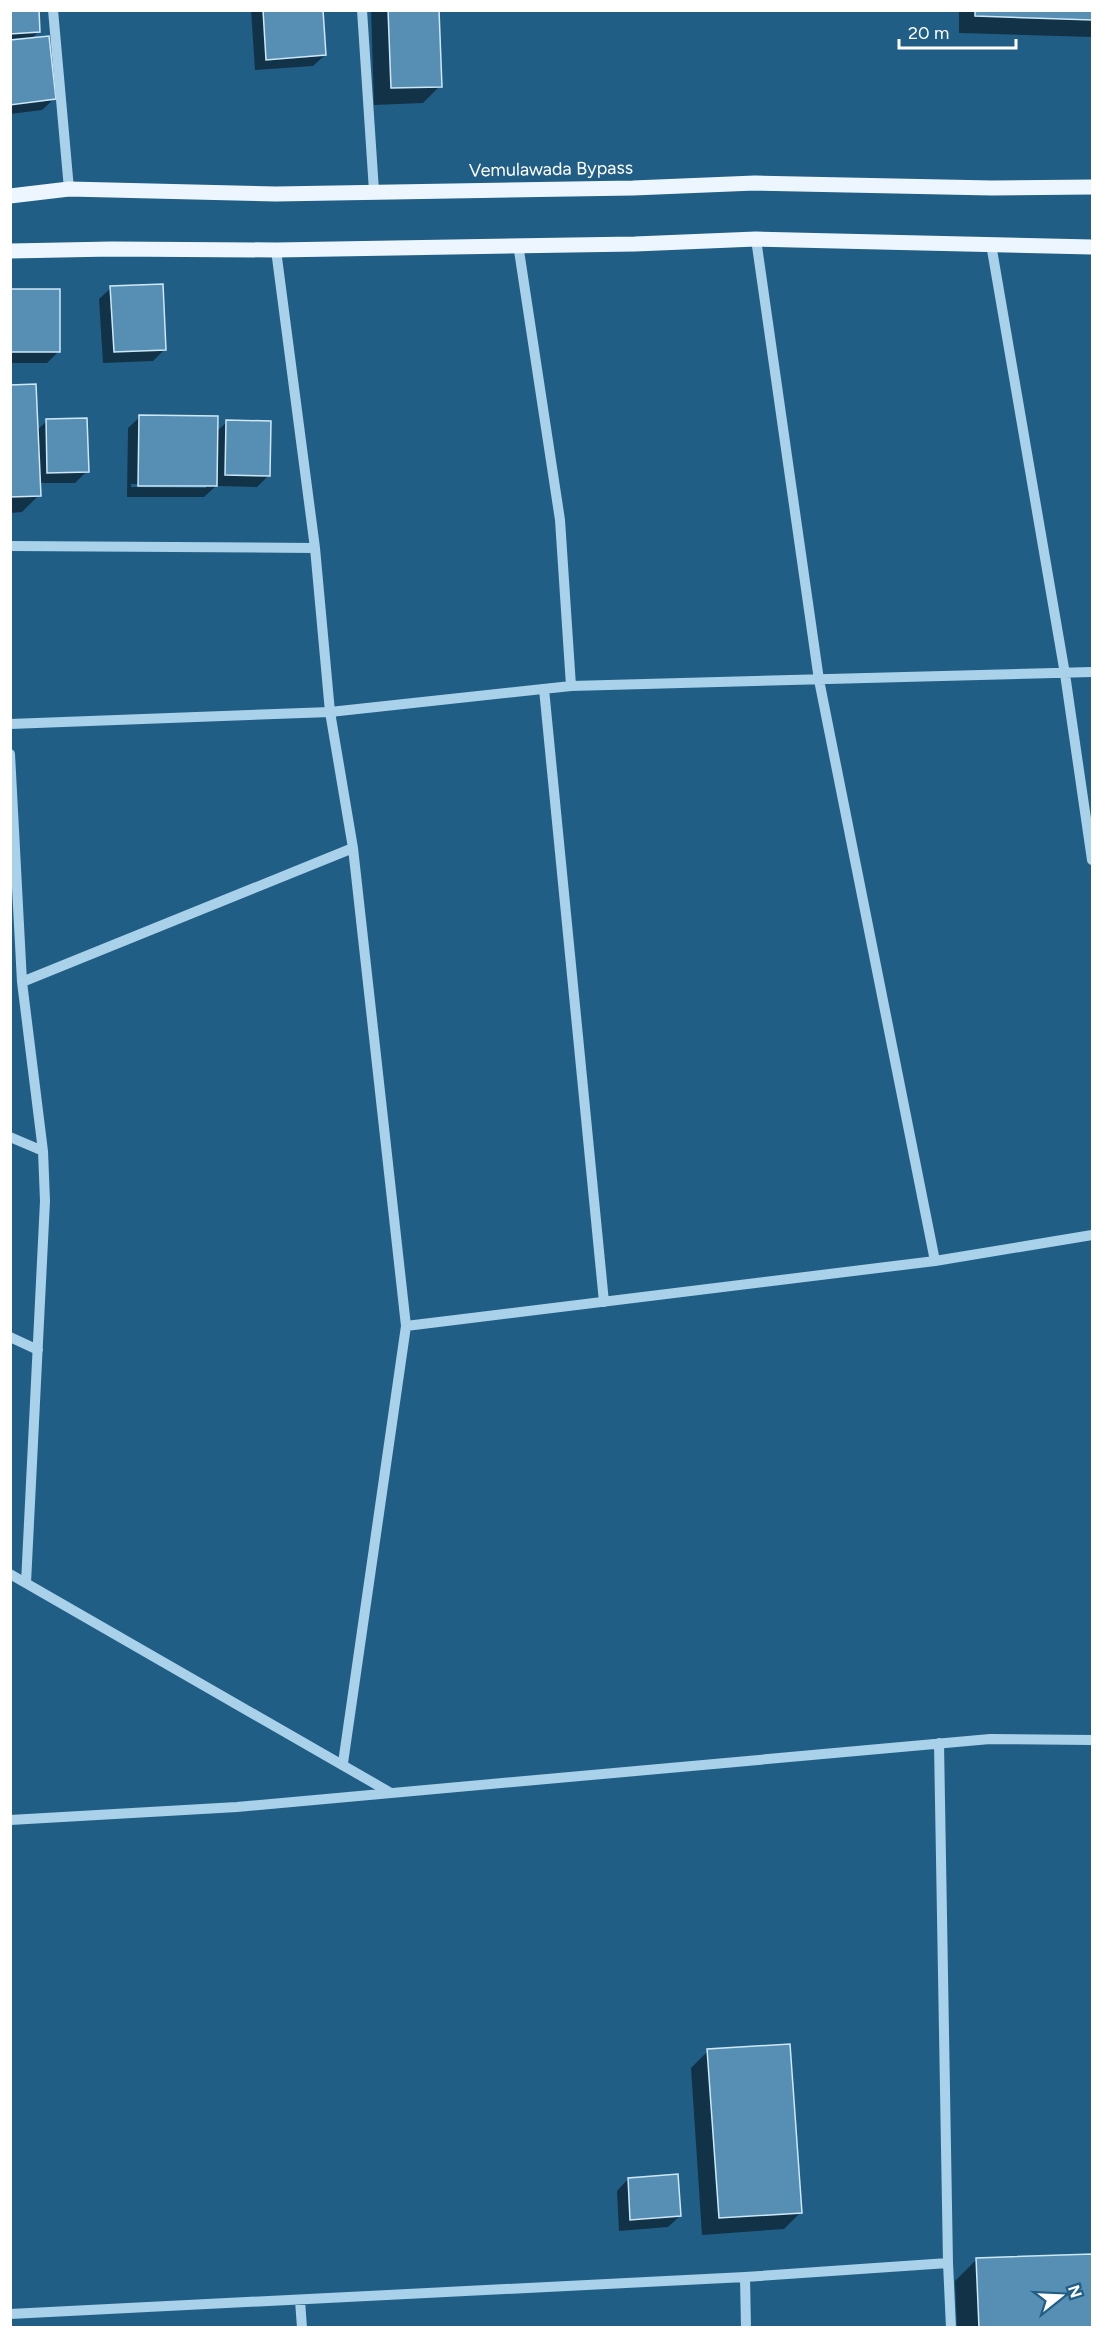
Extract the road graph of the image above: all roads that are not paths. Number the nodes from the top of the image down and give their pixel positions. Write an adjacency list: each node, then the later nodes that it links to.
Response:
1 (53, 10): 4 (street)
2 (362, 10): 5 (street)
3 (1092, 187): 5 (main road, Vemulawada Bypass)
4 (69, 189): 5 (main road, Vemulawada Bypass); 6 (main road, Vemulawada Bypass)
5 (374, 191)
6 (10, 196)
7 (756, 239): 8 (main road); 9 (main road); 17 (street)
8 (518, 244): 11 (main road); 18 (street)
9 (991, 244): 10 (main road); 16 (street)
10 (1092, 247)
11 (276, 250): 12 (main road); 14 (street)
12 (10, 251)
13 (10, 546): 14 (street)
14 (315, 548): 20 (street)
15 (1092, 672): 16 (street)
16 (1065, 674): 17 (street); 24 (street)
17 (819, 680): 18 (street); 29 (street)
18 (572, 686): 19 (street)
19 (544, 689): 20 (street); 30 (street)
20 (330, 712): 21 (street); 23 (street)
21 (10, 723)
22 (10, 754): 25 (street)
23 (353, 848): 25 (street); 31 (street)
24 (1092, 860)
25 (22, 982): 27 (street)
26 (10, 1137): 27 (street)
27 (43, 1151): 33 (street)
28 (1092, 1235): 29 (street)
29 (935, 1262): 30 (street)
30 (604, 1302): 31 (street)
31 (405, 1326): 38 (street)
32 (10, 1337): 33 (street)
33 (38, 1350): 35 (street)
34 (10, 1574): 35 (street)
35 (26, 1583): 38 (street)
36 (1092, 1740): 37 (street)
37 (939, 1743): 39 (street); 41 (street)
38 (343, 1763): 39 (street)
39 (391, 1793): 40 (street)
40 (10, 1820)
41 (948, 2263): 42 (street); 47 (street)
42 (745, 2277): 43 (street); 46 (street)
43 (300, 2300): 44 (street); 45 (street)
44 (10, 2314)
45 (302, 2328)
46 (746, 2328)
47 (951, 2328)

